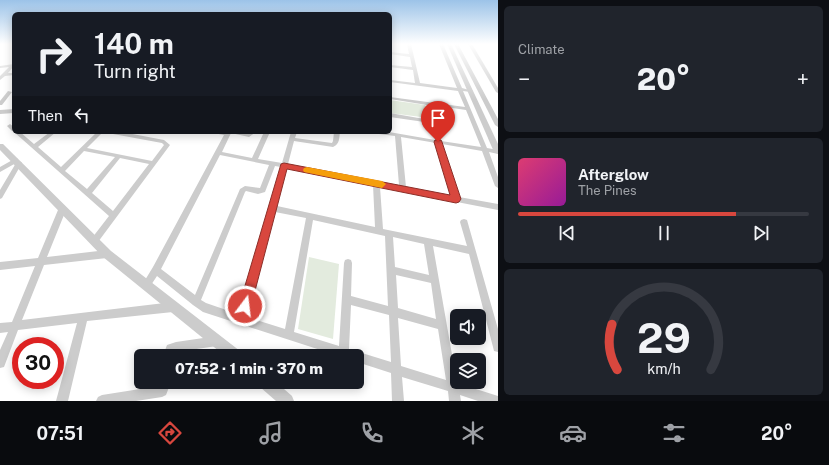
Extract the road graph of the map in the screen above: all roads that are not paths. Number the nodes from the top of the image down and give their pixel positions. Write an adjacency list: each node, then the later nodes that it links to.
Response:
1 (414, 63): 10 (street)
2 (449, 63): 16 (street)
3 (458, 63): 17 (street)
4 (466, 63): 29 (street)
5 (481, 63): 20 (street)
6 (12, 65): 9 (street)
7 (12, 66): 12 (street)
8 (392, 66): 10 (street)
9 (0, 67)
10 (415, 69): 15 (street)
11 (12, 74): 12 (street)
12 (4, 75): 13 (street)
13 (0, 79)
14 (392, 81): 15 (street)
15 (418, 84): 16 (street)
16 (461, 90): 17 (street); 24 (street)
17 (471, 91): 47 (street)
18 (0, 92): 19 (street)
19 (12, 92): 22 (street)
20 (498, 92)
21 (392, 98): 23 (street)
22 (0, 104)
23 (429, 104): 24 (street); 28 (street)
24 (468, 109): 46 (street)
25 (12, 111): 26 (street)
26 (0, 112)
27 (392, 115): 28 (street)
28 (434, 122): 42 (street)
29 (498, 126)
30 (18, 134): 44 (street)
31 (50, 134): 44 (street)
32 (98, 134): 45 (street)
33 (123, 134): 52 (street)
34 (228, 134): 48 (street)
35 (239, 134): 36 (street)
36 (250, 134)
37 (266, 134): 50 (street)
38 (337, 134): 40 (street)
39 (388, 134): 41 (street)
40 (293, 136): 54 (street)
41 (398, 136): 42 (street); 60 (street)
42 (438, 142): 46 (street); 63 (street)
43 (0, 146): 51 (street)
44 (34, 147): 56 (street)
45 (82, 149): 49 (street); 56 (street)
46 (485, 150): 47 (street); 58 (street)
47 (498, 152)
48 (218, 153): 50 (street); 78 (street)
49 (119, 156): 52 (street); 61 (street)
50 (254, 160): 53 (street)
51 (18, 162): 55 (street); 59 (street); 66 (street)
52 (154, 163): 67 (street)
53 (273, 164): 54 (street); 83 (street)
54 (284, 166): 57 (street); 65 (street)
55 (0, 170)
56 (61, 171): 61 (street)
57 (376, 183): 60 (street); 70 (street)
58 (498, 186)
59 (2, 187): 62 (street)
60 (403, 189): 63 (street)
61 (88, 193): 67 (street)
62 (0, 196)
63 (456, 199): 64 (street)
64 (498, 207)
65 (272, 208): 68 (street); 87 (street)
66 (62, 210): 71 (street); 75 (street)
67 (113, 216): 71 (street)
68 (310, 216): 70 (street); 91 (street)
69 (464, 222): 73 (street)
70 (384, 232): 72 (street); 79 (street)
71 (95, 240): 74 (street)
72 (428, 242): 73 (street); 80 (street)
73 (472, 251): 93 (street)
74 (107, 254): 75 (street); 81 (street)
75 (42, 261): 77 (street); 89 (street)
76 (348, 263): 82 (street)
77 (0, 266)
78 (156, 270): 81 (street); 83 (street)
79 (391, 270): 80 (street); 85 (street)
80 (435, 280): 88 (street)
81 (146, 285): 84 (street)
82 (346, 299): 85 (street); 97 (street)
83 (196, 302): 87 (street)
84 (173, 307): 86 (street); 92 (street)
85 (394, 313): 88 (street); 100 (street)
86 (83, 317): 89 (street); 107 (street)
87 (242, 320): 91 (street)
88 (442, 325): 101 (street)
89 (14, 326): 90 (street); 99 (street)
90 (0, 328)
91 (289, 334): 96 (street)
92 (218, 341): 94 (street); 95 (street)
93 (498, 347)
94 (171, 349)
95 (227, 349)
96 (332, 349)
97 (344, 349)
98 (364, 358): 100 (street)
99 (0, 363)
100 (398, 369): 102 (street); 110 (street)
101 (450, 370)
102 (450, 386)
103 (163, 389): 108 (street)
104 (273, 389): 109 (street)
105 (453, 389): 111 (street)
106 (459, 389): 112 (street)
107 (62, 401)
108 (102, 401)
109 (287, 401)
110 (398, 401)
111 (455, 401)
112 (496, 401)

